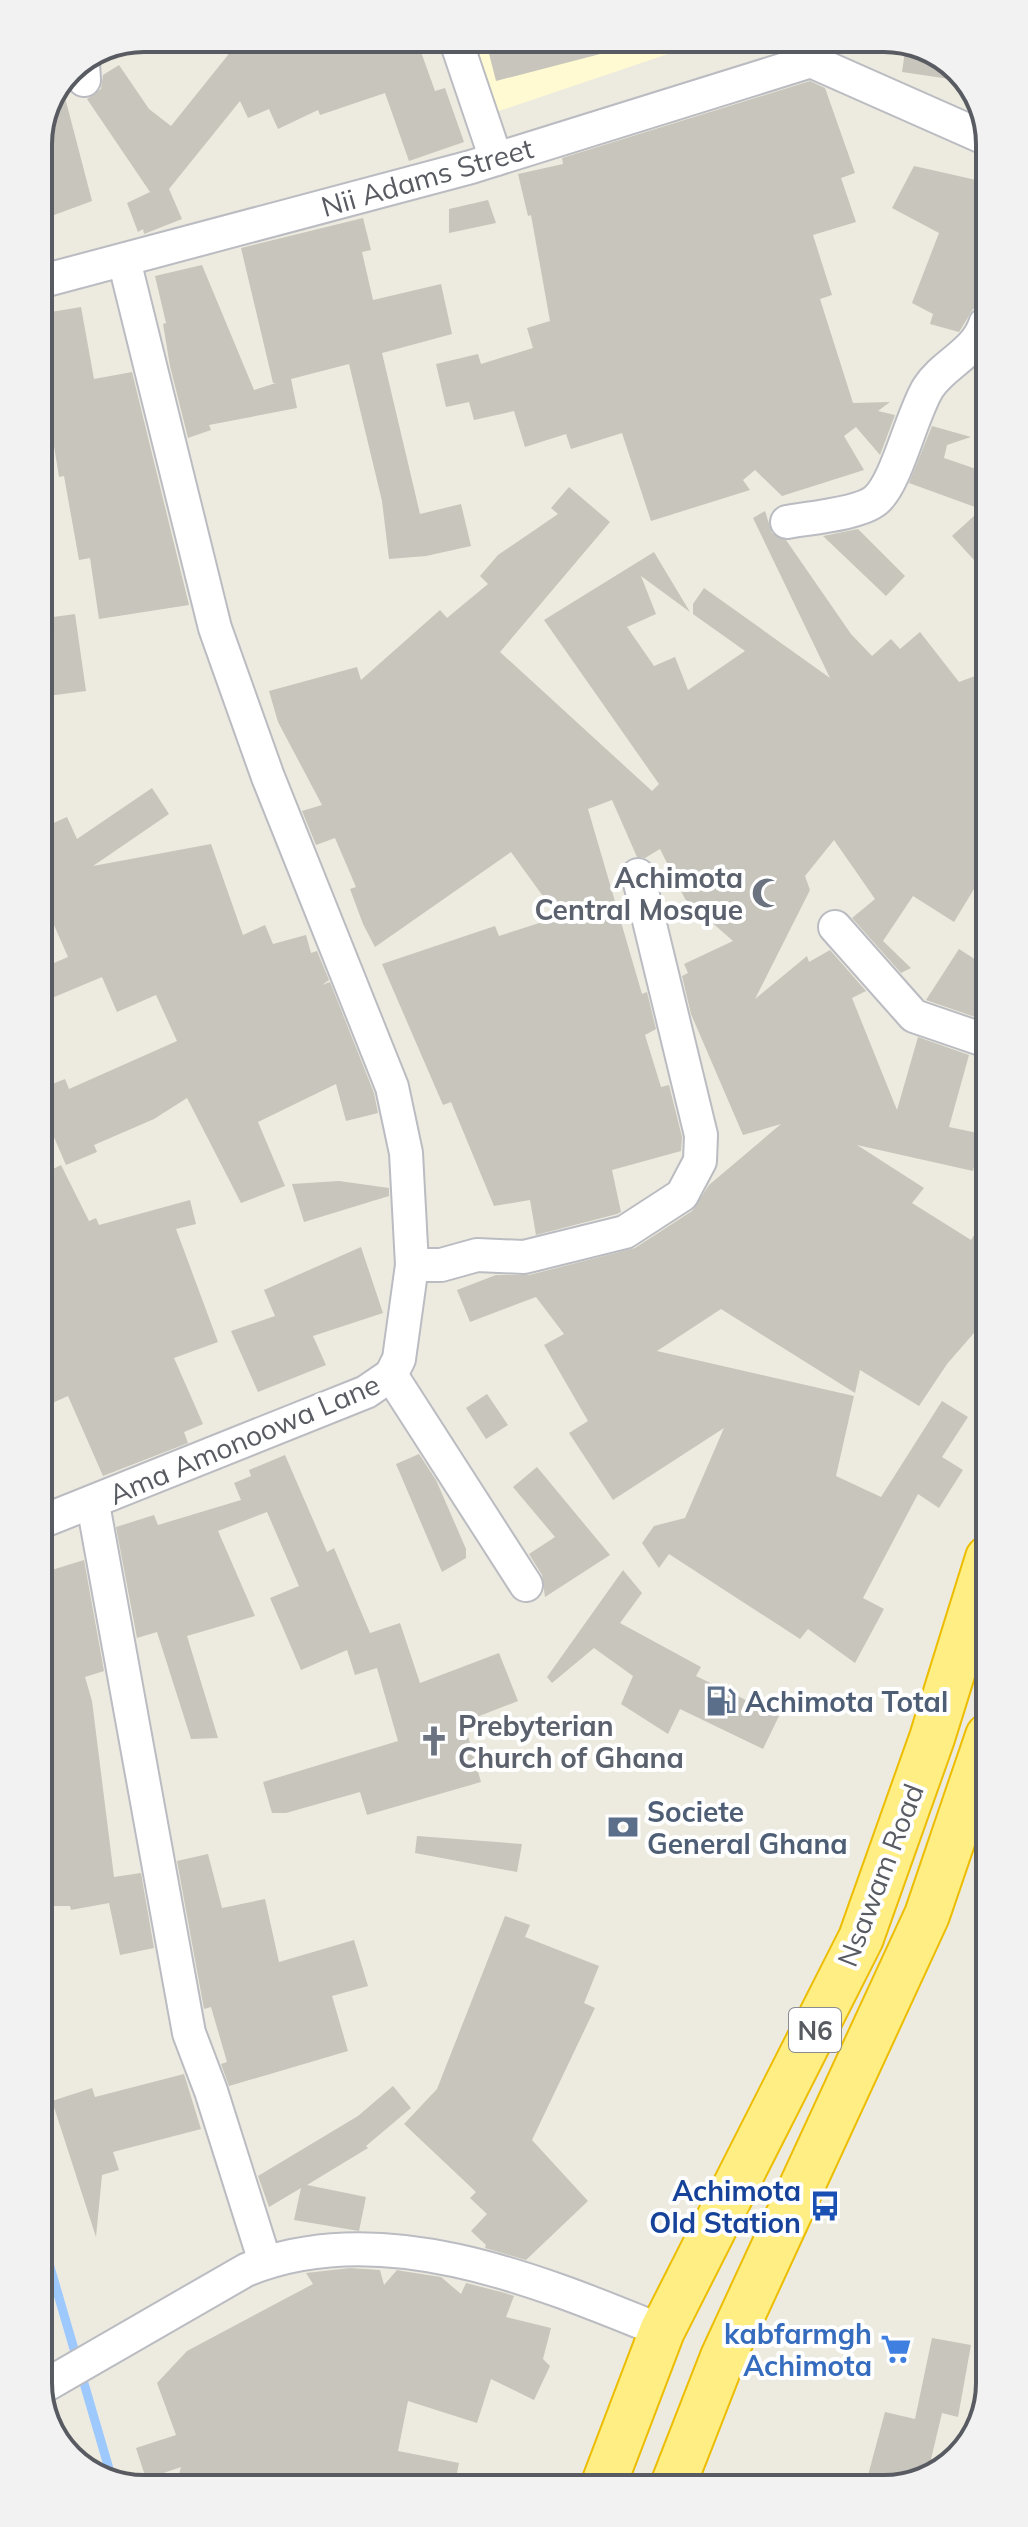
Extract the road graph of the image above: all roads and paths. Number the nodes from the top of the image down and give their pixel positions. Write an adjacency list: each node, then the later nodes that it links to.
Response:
1 (460, 52): 5 (street)
2 (802, 52): 5 (street, Nii Adams Street)
3 (812, 52): 4 (street)
4 (975, 133)
5 (496, 159): 6 (street, Nii Adams Street)
6 (124, 260): 7 (street, Nii Adams Street); 13 (street, Ama Amonoowa Lane)
7 (52, 279)
8 (976, 341): 9 (street)
9 (787, 522)
10 (638, 875): 13 (street)
11 (835, 927): 12 (street)
12 (976, 1037)
13 (412, 1265): 14 (street, Ama Amonoowa Lane)
14 (391, 1375): 15 (street, Ama Amonoowa Lane); 17 (street)
15 (93, 1504): 16 (street, Ama Amonoowa Lane); 20 (street)
16 (52, 1518)
17 (526, 1585)
18 (976, 1597): 21 (highway, Nsawam Road / N6)
19 (976, 1771): 22 (highway, Nsawam Road / N6)
20 (265, 2262): 21 (street); 23 (street)
21 (662, 2331): 22 (highway); 24 (highway, Nsawam Road / N6)
22 (723, 2357): 25 (highway, Nsawam Road / N6)
23 (52, 2382)
24 (607, 2475)
25 (677, 2475)

